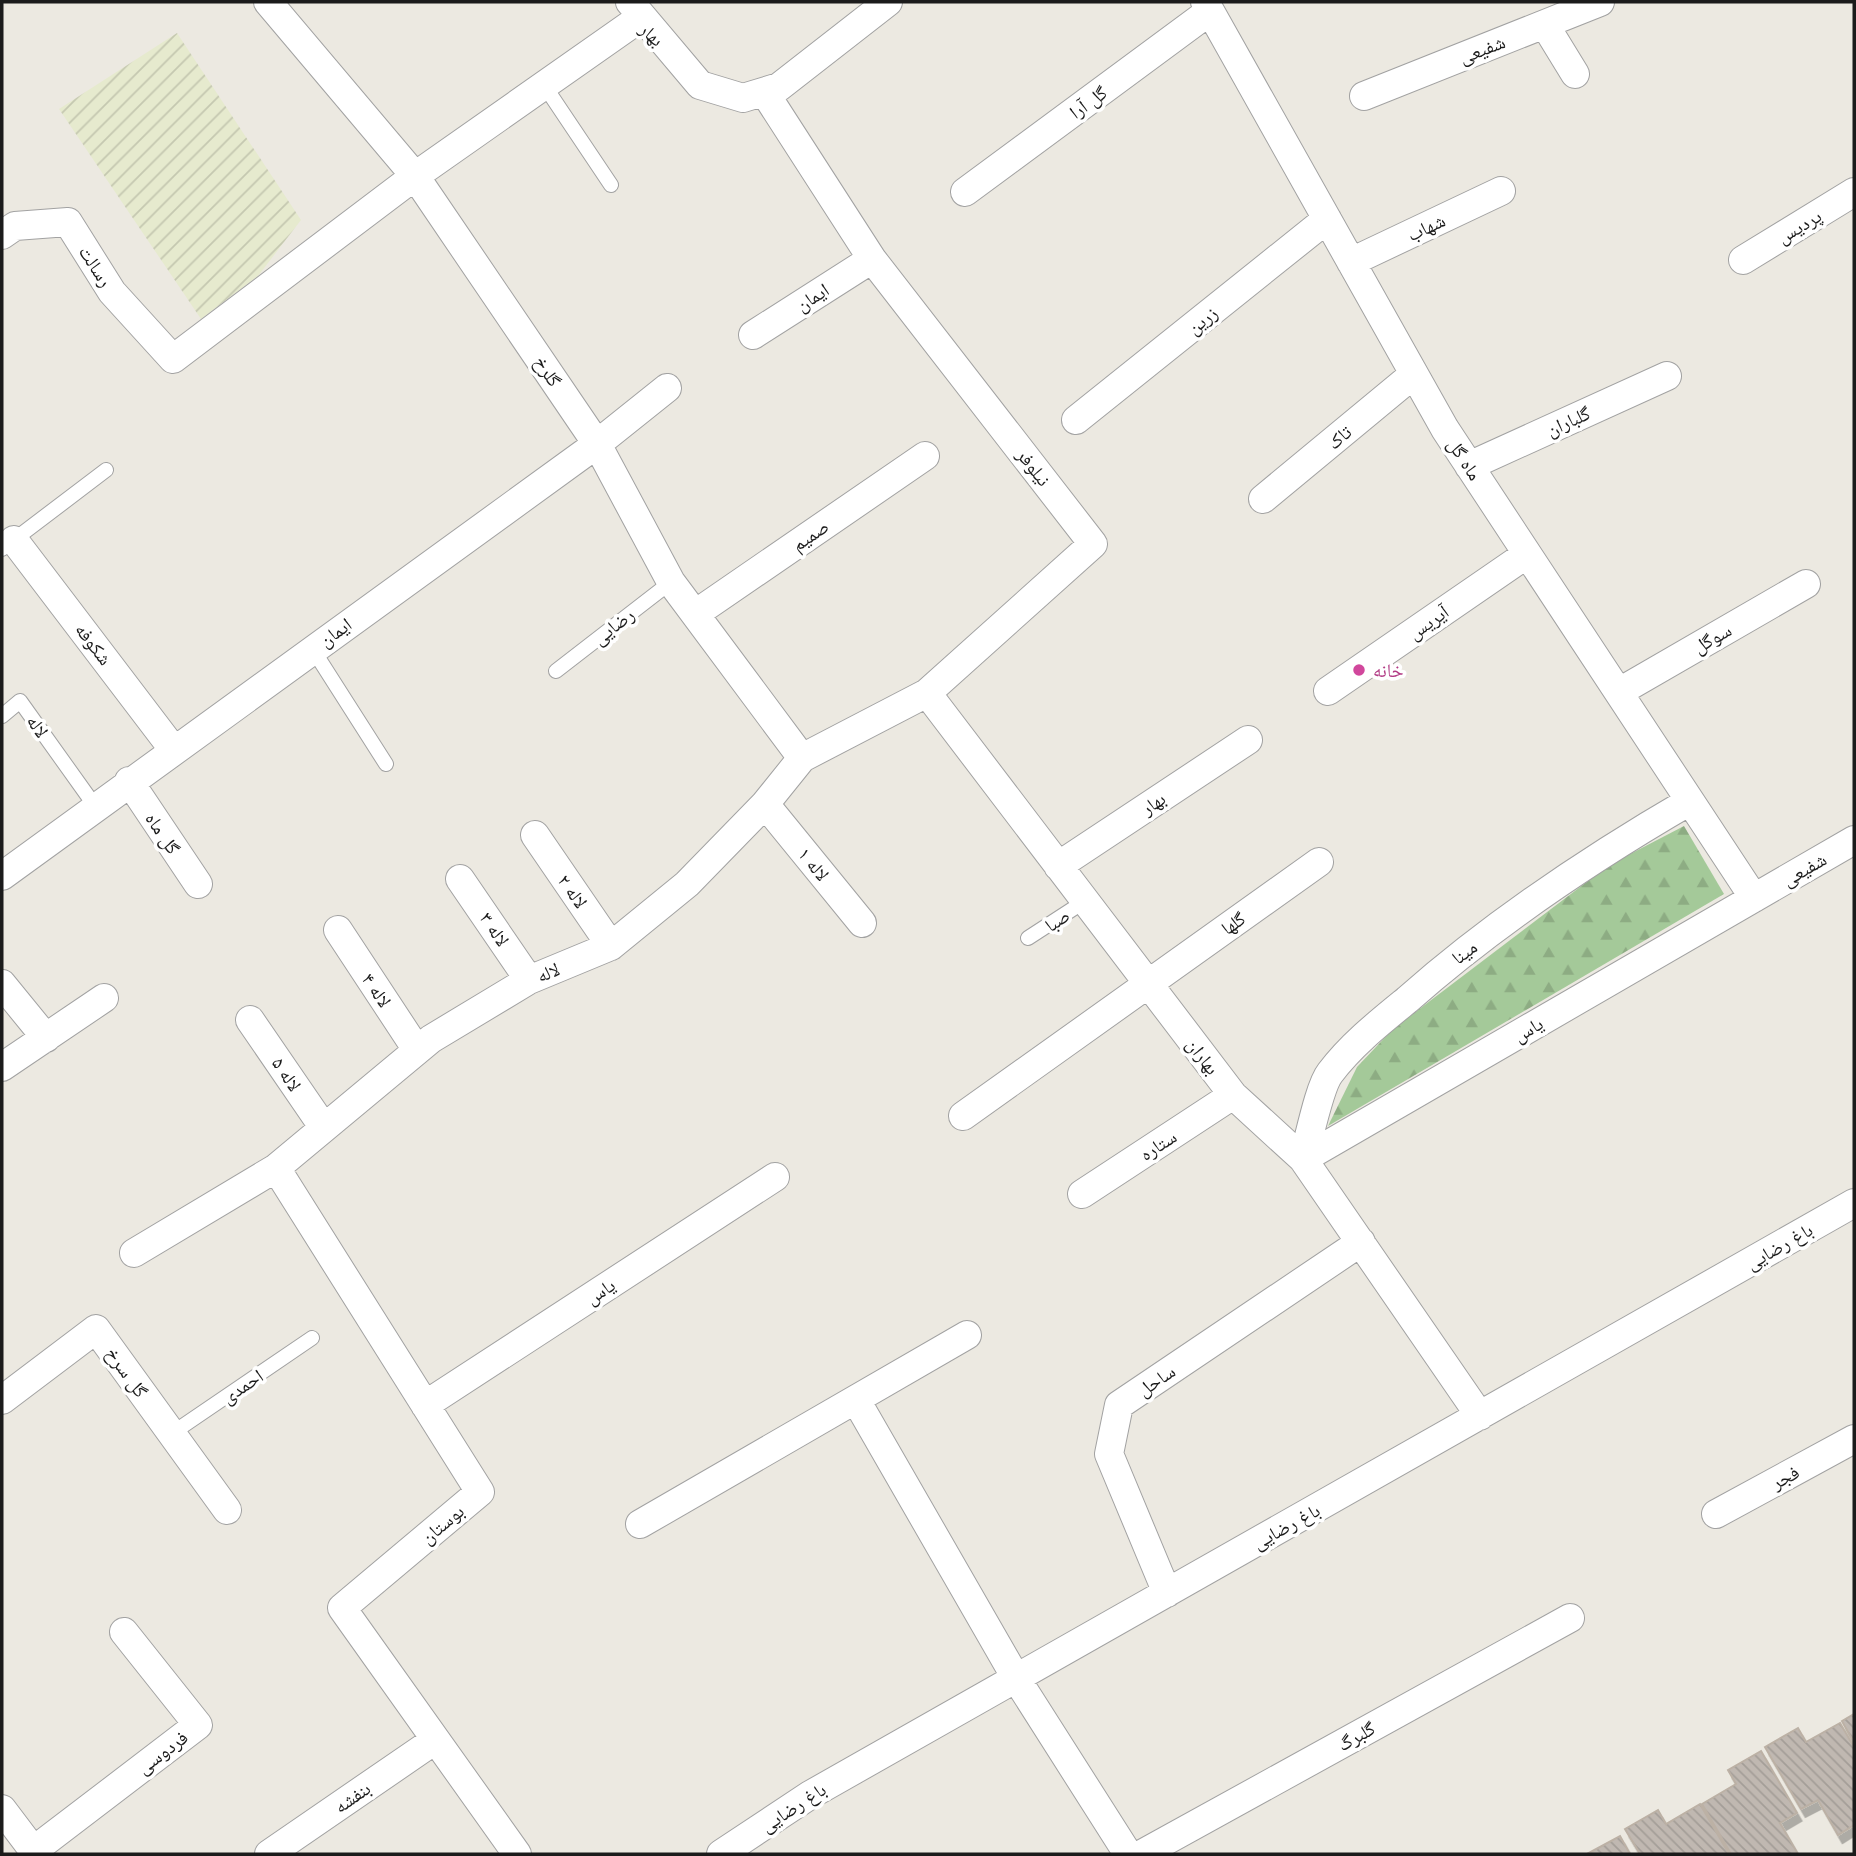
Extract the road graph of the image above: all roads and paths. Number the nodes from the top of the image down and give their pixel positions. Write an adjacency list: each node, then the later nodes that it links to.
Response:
1 (268, 2): 11 (street, گلرخ)
2 (887, 2): 9 (street, بهار)
3 (1600, 2): 6 (street, شفیعی)
4 (1208, 7): 14 (street, گل آرا); 16 (street, ماه گل)
5 (635, 10): 8 (street, بهار); 9 (street, بهار)
6 (1545, 25): 7 (street); 10 (street, شفیعی)
7 (1575, 74)
8 (544, 85): 11 (street, بهار); 12 (lane)
9 (765, 93): 18 (street, نیلوفر)
10 (1364, 96)
11 (415, 176): 22 (street, بهار); 27 (street, گلرخ)
12 (611, 185)
13 (1501, 191): 20 (street, شهاب)
14 (965, 192)
15 (1854, 192): 19 (street, پردیس)
16 (1327, 219): 20 (street, ماه گل); 26 (street, زرین)
17 (2, 235): 22 (street, رسالت)
18 (872, 259): 21 (street, ایمان); 41 (street, نیلوفر)
19 (1743, 260)
20 (1351, 262): 23 (street, ماه گل)
21 (753, 335)
22 (173, 359)
23 (1414, 374): 29 (street, ماه گل); 31 (street, تاک)
24 (1667, 376): 29 (street, گلباران)
25 (667, 388): 27 (street, ایمان)
26 (1076, 420)
27 (597, 444): 34 (street, گلرخ); 37 (street, ایمان)
28 (925, 456): 36 (street, صمیم)
29 (1469, 466): 33 (street, ماه گل)
30 (107, 470): 32 (lane)
31 (1263, 499)
32 (8, 544): 44 (street, شکوفه)
33 (1527, 554): 39 (street, آیریس); 40 (street, ماه گل)
34 (671, 582): 36 (street, گلرخ); 38 (lane, رضایی)
35 (1806, 584): 40 (street, سوگل)
36 (695, 614): 45 (street, گلرخ)
37 (312, 648): 44 (street, ایمان); 46 (lane)
38 (556, 671)
39 (1328, 691)
40 (1619, 692): 48 (street, ماه گل)
41 (927, 693): 45 (street, نیلوفر); 54 (street, بهاران)
42 (2, 716): 50 (lane, لاله)
43 (1248, 740): 54 (street, بهار)
44 (173, 749): 47 (street, ایمان)
45 (802, 758): 49 (street, لاله)
46 (386, 764)
47 (129, 781): 50 (street, ایمان); 57 (street, گل ماه)
48 (1690, 801): 58 (street, ماه گل); 75 (street, مینا)
49 (765, 804): 60 (street, لاله ۱); 63 (street, لاله)
50 (94, 806): 55 (street, ایمان)
51 (535, 835): 63 (street, لاله ۲)
52 (1854, 840): 58 (street, شفیعی)
53 (1319, 862): 65 (street, گلها)
54 (1058, 866): 59 (street, بهاران)
55 (2, 876)
56 (460, 879): 64 (street, لاله ۳)
57 (198, 884)
58 (1754, 898): 75 (street, یاس)
59 (1085, 901): 62 (lane, صبا); 65 (street, بهاران)
60 (862, 923)
61 (338, 930): 70 (street, لاله ۴)
62 (1028, 939)
63 (611, 946): 64 (street, لاله)
64 (529, 980): 70 (street, لاله)
65 (1148, 983): 72 (street, بهاران); 73 (street, گلها)
66 (2, 984): 69 (street)
67 (104, 998): 69 (street)
68 (250, 1020): 74 (street, لاله ۵)
69 (46, 1038): 71 (street)
70 (417, 1050): 74 (street, لاله)
71 (2, 1067)
72 (1233, 1095): 75 (street, بهاران); 78 (street, ستاره)
73 (963, 1116)
74 (324, 1128): 76 (street, لاله)
75 (1303, 1160): 80 (street, بهاران)
76 (276, 1168): 81 (street, لاله); 86 (street, بوستان)
77 (775, 1177): 86 (street, یاس)
78 (1082, 1194)
79 (1854, 1203): 87 (street, باغ رضایی)
80 (1361, 1242): 87 (street, بهاران); 93 (street, ساحل)
81 (134, 1252)
82 (967, 1335): 84 (street)
83 (312, 1338): 88 (lane, احمدی)
84 (856, 1400): 92 (street); 96 (street)
85 (2, 1401): 88 (street, گل سرخ)
86 (425, 1405): 97 (street, بوستان)
87 (1480, 1416): 93 (street, باغ رضایی)
88 (172, 1434): 90 (street, گل سرخ)
89 (1854, 1439): 91 (street, فجر)
90 (226, 1510)
91 (1716, 1514)
92 (640, 1524)
93 (1167, 1593): 96 (street, باغ رضایی)
94 (1570, 1618): 104 (street, گلبرگ)
95 (124, 1632): 99 (street, فردوسی)
96 (1016, 1678): 102 (street, باغ رضایی); 103 (street)
97 (436, 1740): 100 (street, بنفشه); 101 (street, بوستان)
98 (2, 1809): 99 (street)
99 (34, 1852)
100 (269, 1854)
101 (517, 1854)
102 (721, 1854)
103 (1128, 1854)
104 (1142, 1854)

